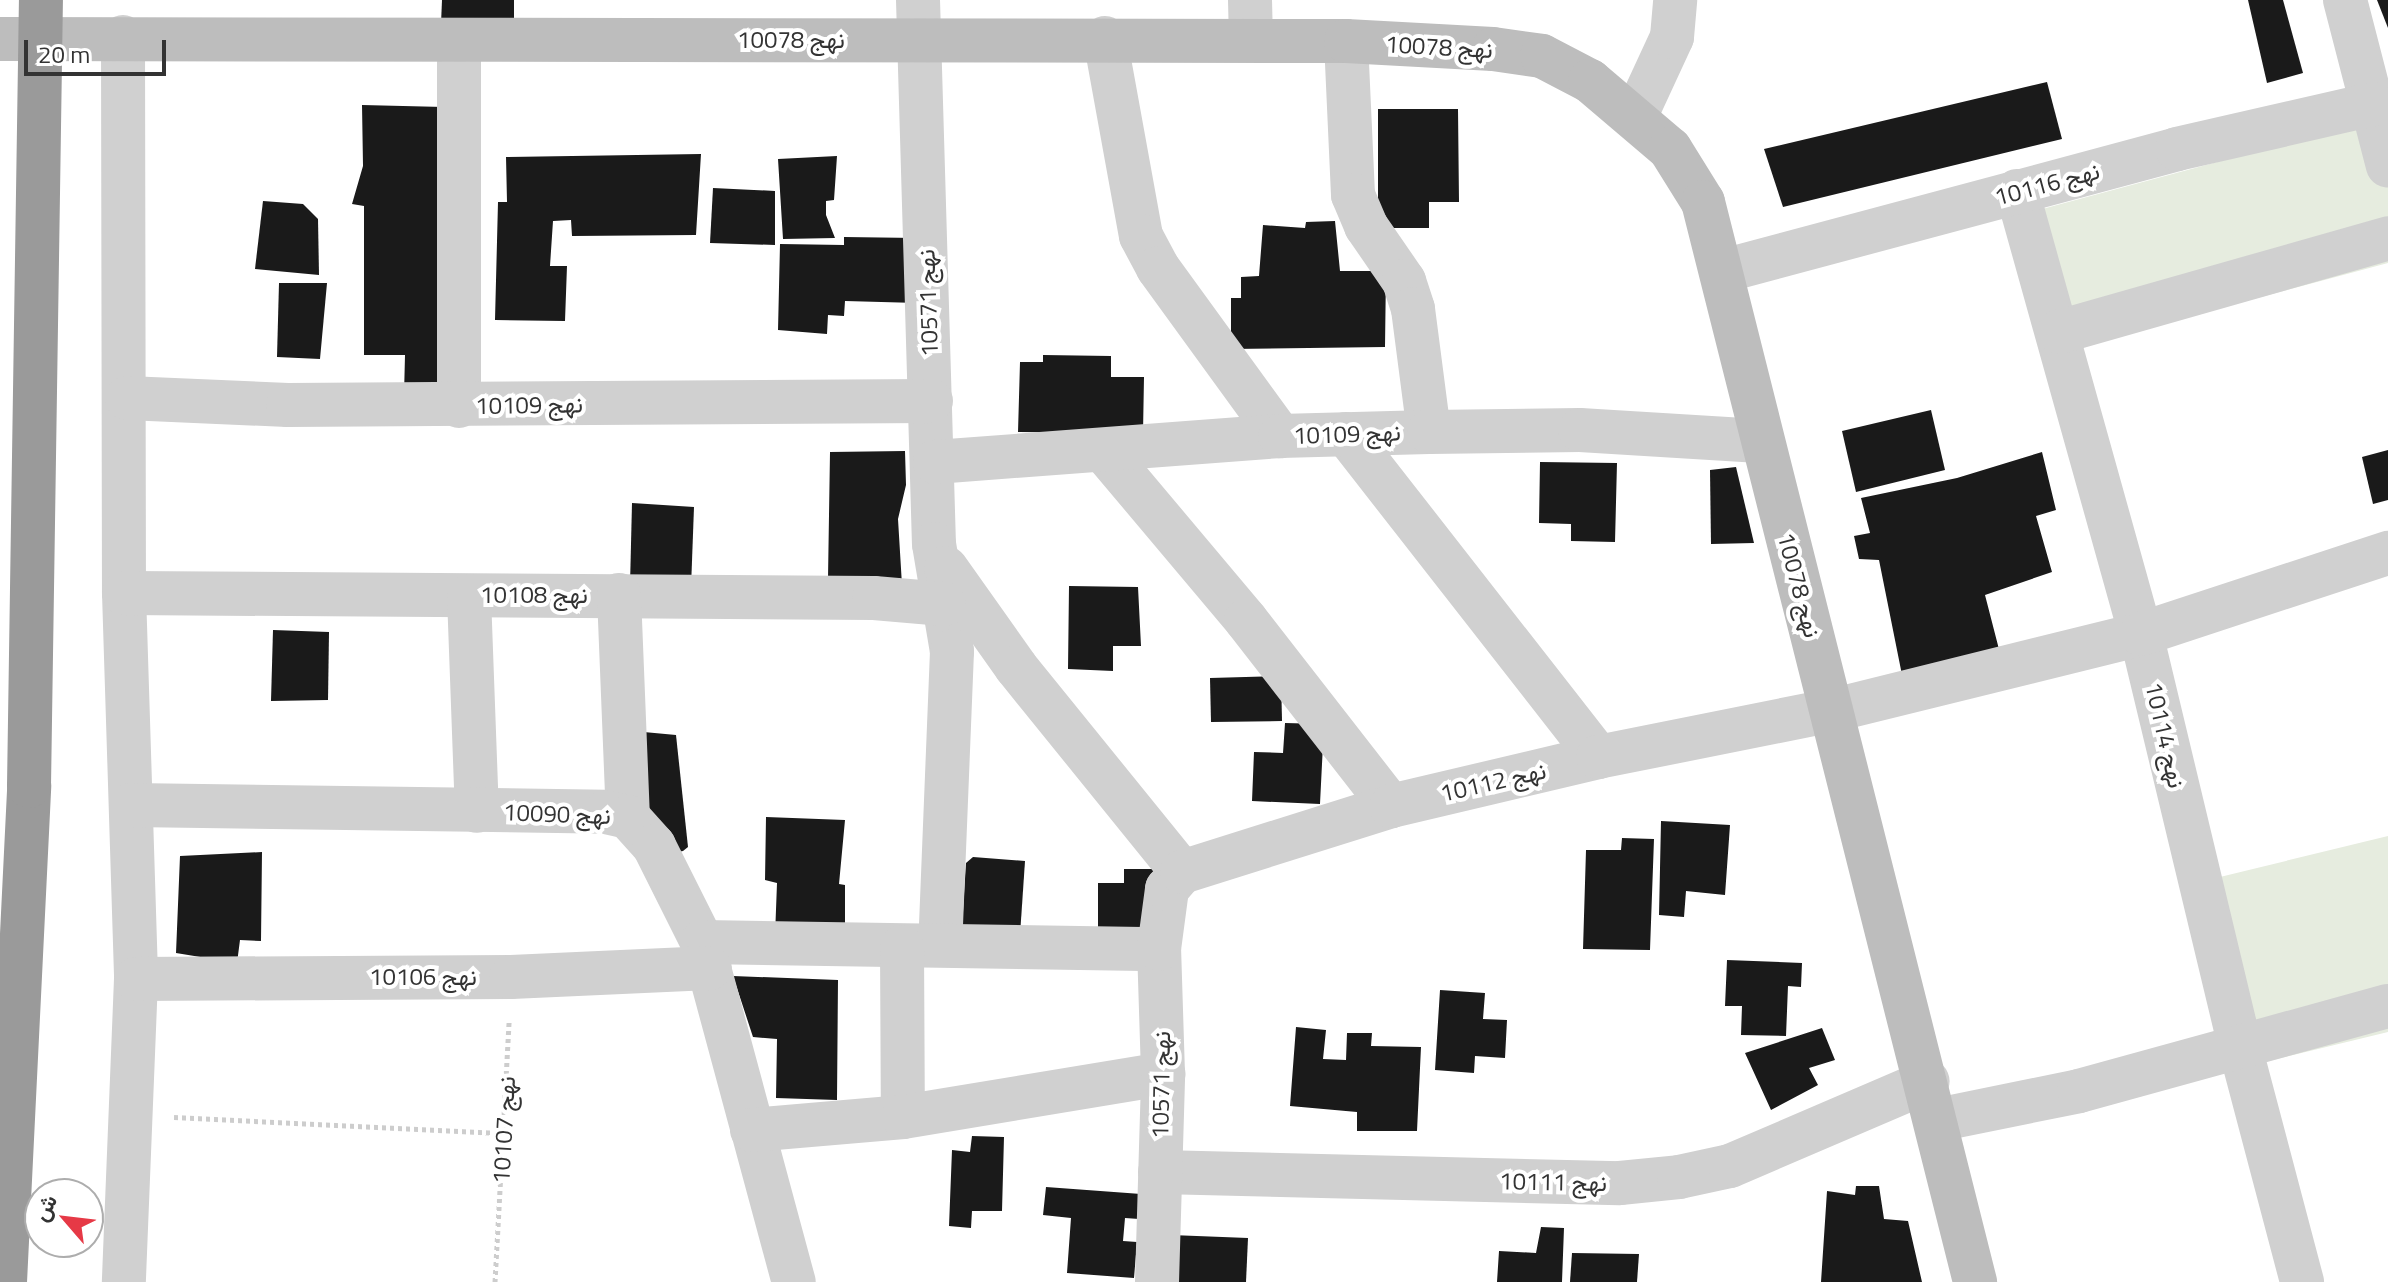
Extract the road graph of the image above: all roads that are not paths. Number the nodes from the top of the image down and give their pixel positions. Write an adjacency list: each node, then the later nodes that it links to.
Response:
1 (41, 0): 52 (highway, bridge)
2 (1675, 0): 12 (street)
3 (2345, 0): 11 (street)
4 (918, 19): 7 (street, نهج 10078); 9 (street, نهج 10078); 19 (street, نهج 10571)
5 (1251, 20): 7 (street, نهج 10078); 10 (street, نهج 10078)
6 (123, 37): 8 (street, نهج 10078); 9 (street, نهج 10078); 18 (street)
7 (1105, 38): 23 (street)
8 (0, 39)
9 (459, 41): 20 (street)
10 (1346, 41): 12 (street, نهج 10078); 21 (street)
11 (2373, 104): 13 (street); 14 (street, نهج 10116)
12 (1636, 115): 16 (street, نهج 10078)
13 (2388, 166)
14 (2017, 191): 16 (street, نهج 10116); 17 (street, نهج 10114)
15 (2388, 238): 17 (street)
16 (1723, 271): 24 (street, نهج 10078)
17 (2059, 332): 33 (street, نهج 10114)
18 (127, 398): 20 (street, نهج 10109); 29 (street)
19 (931, 401): 20 (street, نهج 10109); 26 (street, نهج 10571)
20 (459, 406)
21 (1429, 432): 22 (street, نهج 10109); 24 (street, نهج 10109)
22 (1346, 434): 23 (street, نهج 10109); 35 (street)
23 (1280, 436): 25 (street, نهج 10109)
24 (1760, 441): 34 (street, نهج 10078)
25 (1103, 450): 26 (street, نهج 10109); 37 (street)
26 (935, 462): 27 (street, نهج 10571)
27 (934, 544): 32 (street, نهج 10571); 40 (street)
28 (2388, 553): 33 (street, نهج 10112)
29 (124, 593): 31 (street, نهج 10108); 36 (street)
30 (619, 595): 31 (street, نهج 10108); 32 (street, نهج 10108); 39 (street)
31 (469, 596): 38 (street)
32 (944, 604): 41 (street, نهج 10571)
33 (2141, 634): 34 (street, نهج 10112); 46 (street, نهج 10114)
34 (1834, 710): 35 (street, نهج 10112); 48 (street, نهج 10078)
35 (1598, 757): 37 (street, نهج 10112)
36 (131, 805): 38 (street, نهج 10090); 44 (street)
37 (1391, 806): 40 (street, نهج 10112)
38 (477, 811): 39 (street, نهج 10090)
39 (628, 817): 43 (street, نهج 10090)
40 (1175, 881): 42 (street, نهج 10571)
41 (921, 946): 42 (street, نهج 10106); 43 (street, نهج 10106); 49 (street, نهج 10571)
42 (1159, 949): 47 (street, نهج 10571)
43 (706, 955): 44 (street, نهج 10106); 50 (street, نهج 10090)
44 (136, 979): 53 (street)
45 (2388, 1006): 46 (street, نهج 10111)
46 (2240, 1047): 48 (street, نهج 10111); 57 (street, نهج 10114)
47 (1163, 1074): 49 (street); 51 (street, نهج 10571)
48 (1933, 1100): 51 (street, نهج 10111); 56 (street, نهج 10078)
49 (903, 1117): 50 (street)
50 (752, 1130): 54 (street, نهج 10090)
51 (1160, 1172): 55 (street, نهج 10571)
52 (5, 1282)
53 (124, 1282)
54 (794, 1282)
55 (1157, 1282)
56 (1975, 1282)
57 (2302, 1282)

